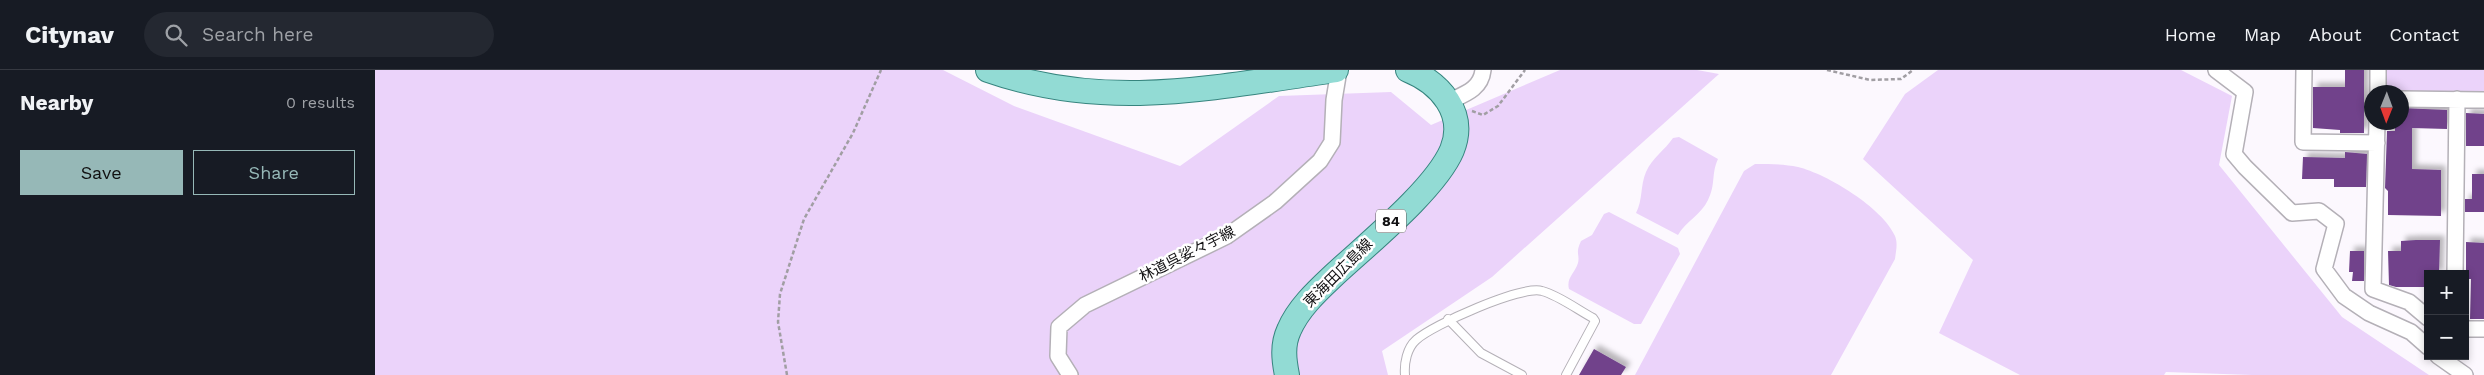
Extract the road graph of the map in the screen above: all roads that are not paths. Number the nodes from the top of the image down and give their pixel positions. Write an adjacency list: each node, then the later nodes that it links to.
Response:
1 (988, 70): 2 (main road)
2 (1338, 70): 23 (street, 林道呉娑々宇線)
3 (1408, 70): 12 (main road)
4 (1483, 70): 12 (street)
5 (2216, 70): 20 (street)
6 (2304, 70): 14 (street)
7 (2378, 70): 8 (street)
8 (2377, 85)
9 (2409, 99): 10 (street)
10 (2457, 100): 11 (street); 15 (street)
11 (2484, 100)
12 (1450, 101): 24 (main road, 東海田広島線 / 84)
13 (2377, 130): 14 (street)
14 (2377, 143): 16 (street)
15 (2455, 270)
16 (2424, 315)
17 (1448, 319): 25 (lane); 26 (lane); 27 (lane)
18 (2469, 329): 19 (street)
19 (2484, 330)
20 (2424, 343)
21 (2444, 360): 28 (street)
22 (2461, 360): 28 (street)
23 (1070, 375)
24 (1287, 375)
25 (1405, 375)
26 (1522, 375)
27 (1566, 375)
28 (2466, 375)

